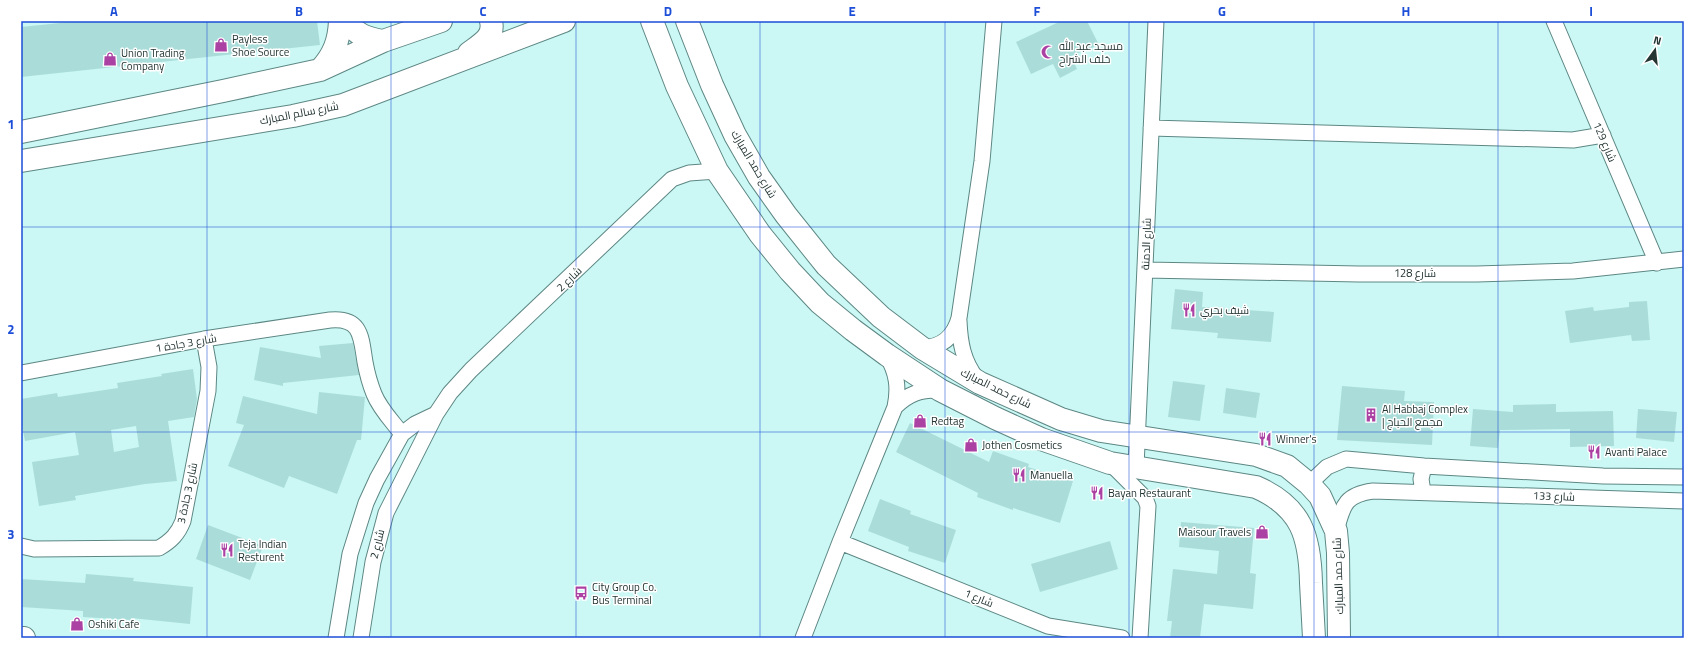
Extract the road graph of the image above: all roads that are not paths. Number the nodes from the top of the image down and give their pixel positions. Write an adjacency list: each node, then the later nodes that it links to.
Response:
1 (340, 21): 13 (main road)
2 (346, 21): 11 (main road)
3 (441, 21): 11 (main road)
4 (491, 21): 12 (main road)
5 (564, 21): 12 (main road, شارع سالم المبارك)
6 (652, 21): 18 (main road)
7 (687, 21): 24 (main road, شارع حمد المبارك)
8 (994, 21): 22 (street)
9 (1156, 21): 14 (street, شارع الدمنة)
10 (1554, 21): 16 (street, شارع 129)
11 (383, 41): 13 (main road)
12 (457, 62): 17 (main road, شارع سالم المبارك)
13 (320, 70): 15 (main road)
14 (1151, 128): 16 (street); 21 (street, شارع الدمنة)
15 (21, 132)
16 (1602, 135): 20 (street, شارع 129)
17 (21, 160)
18 (717, 171): 25 (main road); 30 (street, شارع 2)
19 (1684, 259): 20 (street, شارع 128)
20 (1657, 263): 21 (street, شارع 128)
21 (1145, 270): 32 (street, شارع الدمنة)
22 (959, 318): 24 (street); 27 (street)
23 (204, 340): 26 (street, شارع 3 جادة 1); 31 (street, شارع 3 جادة 1); 42 (street, شارع 3 جادة 3)
24 (922, 348): 27 (main road, شارع حمد المبارك)
25 (887, 355): 28 (main road); 29 (street)
26 (21, 373)
27 (980, 382): 32 (main road, شارع حمد المبارك)
28 (940, 390): 29 (street); 33 (main road)
29 (895, 407): 41 (street)
30 (436, 414): 31 (street, شارع 2); 46 (street, شارع 2)
31 (402, 434): 45 (street, شارع 2)
32 (1138, 436): 35 (street, شارع الدمنة); 37 (main road, شارع حمد المبارك)
33 (1110, 462): 35 (main road); 49 (street)
34 (1424, 466): 36 (street, شارع 133); 37 (street, شارع 133); 38 (street)
35 (1136, 467): 50 (main road)
36 (1684, 477)
37 (1310, 484): 40 (main road, شارع حمد المبارك)
38 (1424, 492): 39 (street, شارع 133); 40 (street, شارع 133)
39 (1684, 501)
40 (1336, 531): 51 (main road, شارع حمد المبارك)
41 (840, 542): 47 (street); 48 (street, شارع 1)
42 (21, 546)
43 (21, 638): 44 (main road)
44 (24, 638)
45 (336, 638)
46 (361, 638)
47 (803, 638)
48 (1122, 638)
49 (1140, 638)
50 (1314, 638)
51 (1339, 638)

